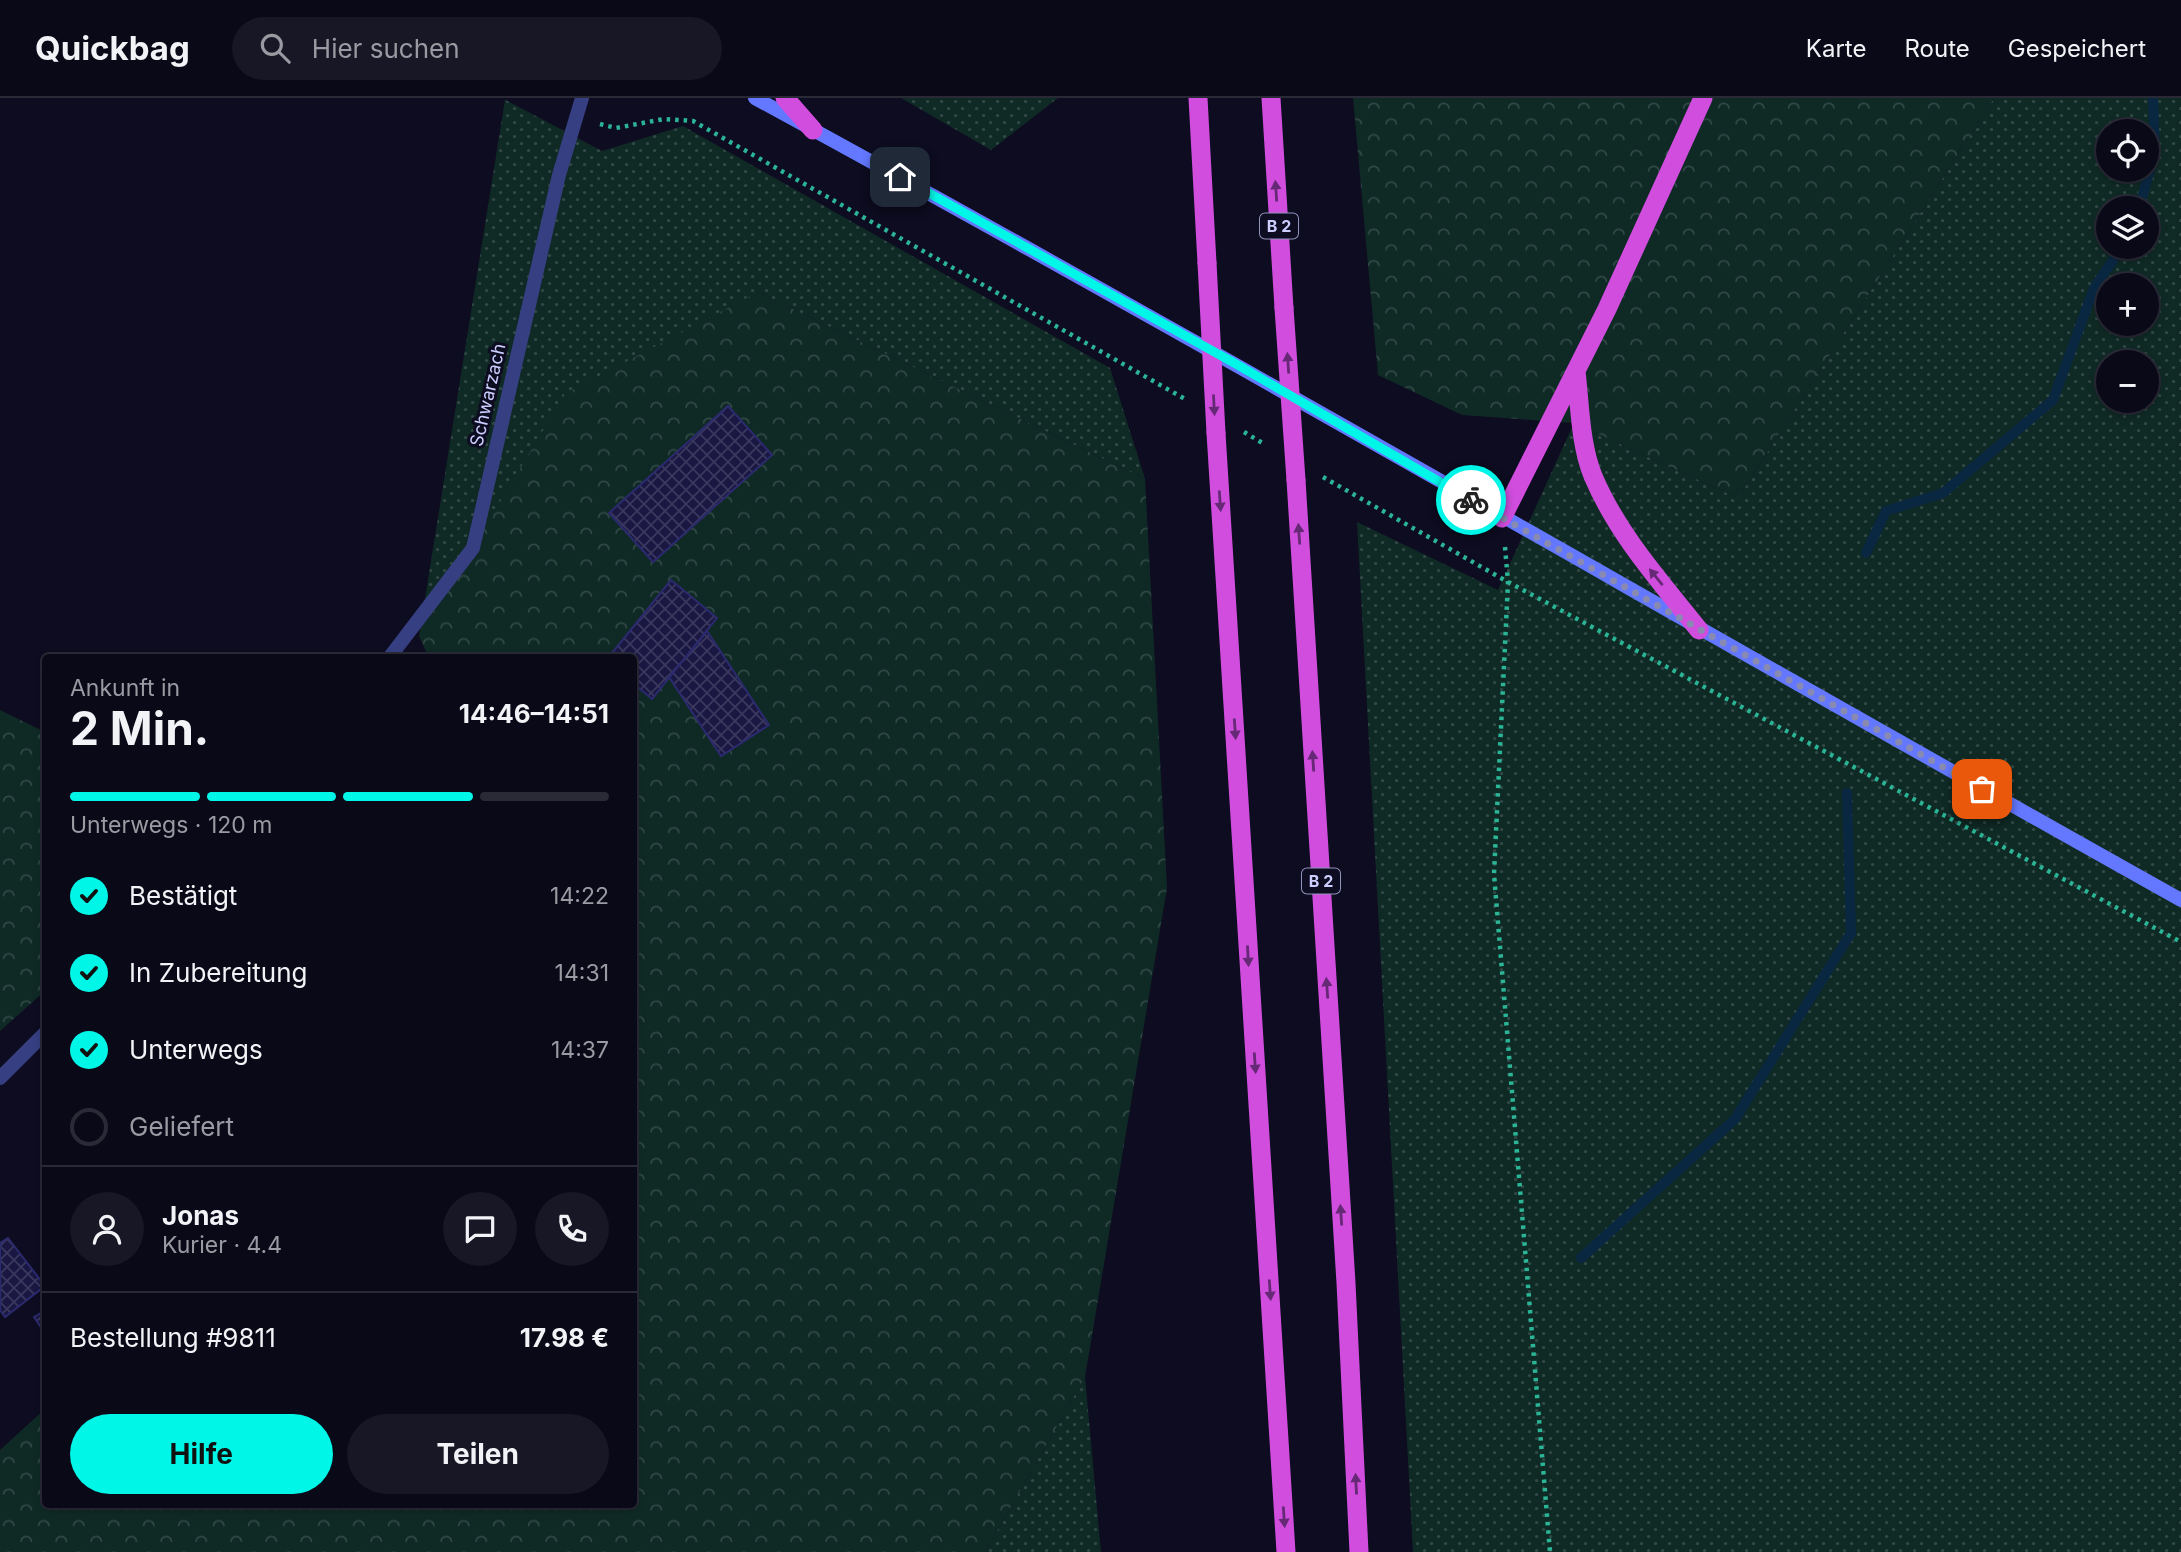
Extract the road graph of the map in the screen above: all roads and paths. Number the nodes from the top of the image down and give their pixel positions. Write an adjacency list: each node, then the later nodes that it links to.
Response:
1 (582, 98): 8 (street, Schwarzach)
2 (755, 98): 9 (main road)
3 (785, 98): 9 (highway)
4 (1198, 98): 24 (highway, one-way to 24, bridge)
5 (1271, 98): 10 (highway, B 2)
6 (1279, 98): 10 (highway)
7 (1703, 98): 11 (highway)
8 (574, 117): 12 (path); 19 (street, Schwarzach)
9 (813, 130): 16 (main road)
10 (1273, 143): 15 (highway, B 2, one-way to 10, bridge)
11 (1576, 370): 16 (highway); 18 (highway, one-way to 11)
12 (1192, 403)
13 (1241, 430): 14 (path)
14 (1265, 444)
15 (1305, 476): 17 (path); 25 (highway, B 2, one-way to 15)
16 (1502, 518): 17 (path); 18 (main road)
17 (1508, 582): 21 (path); 26 (path)
18 (1699, 630): 20 (main road)
19 (392, 654)
20 (2181, 900)
21 (2181, 942)
22 (42, 1036): 23 (street)
23 (0, 1078)
24 (1286, 1552)
25 (1359, 1552)
26 (1550, 1552)

